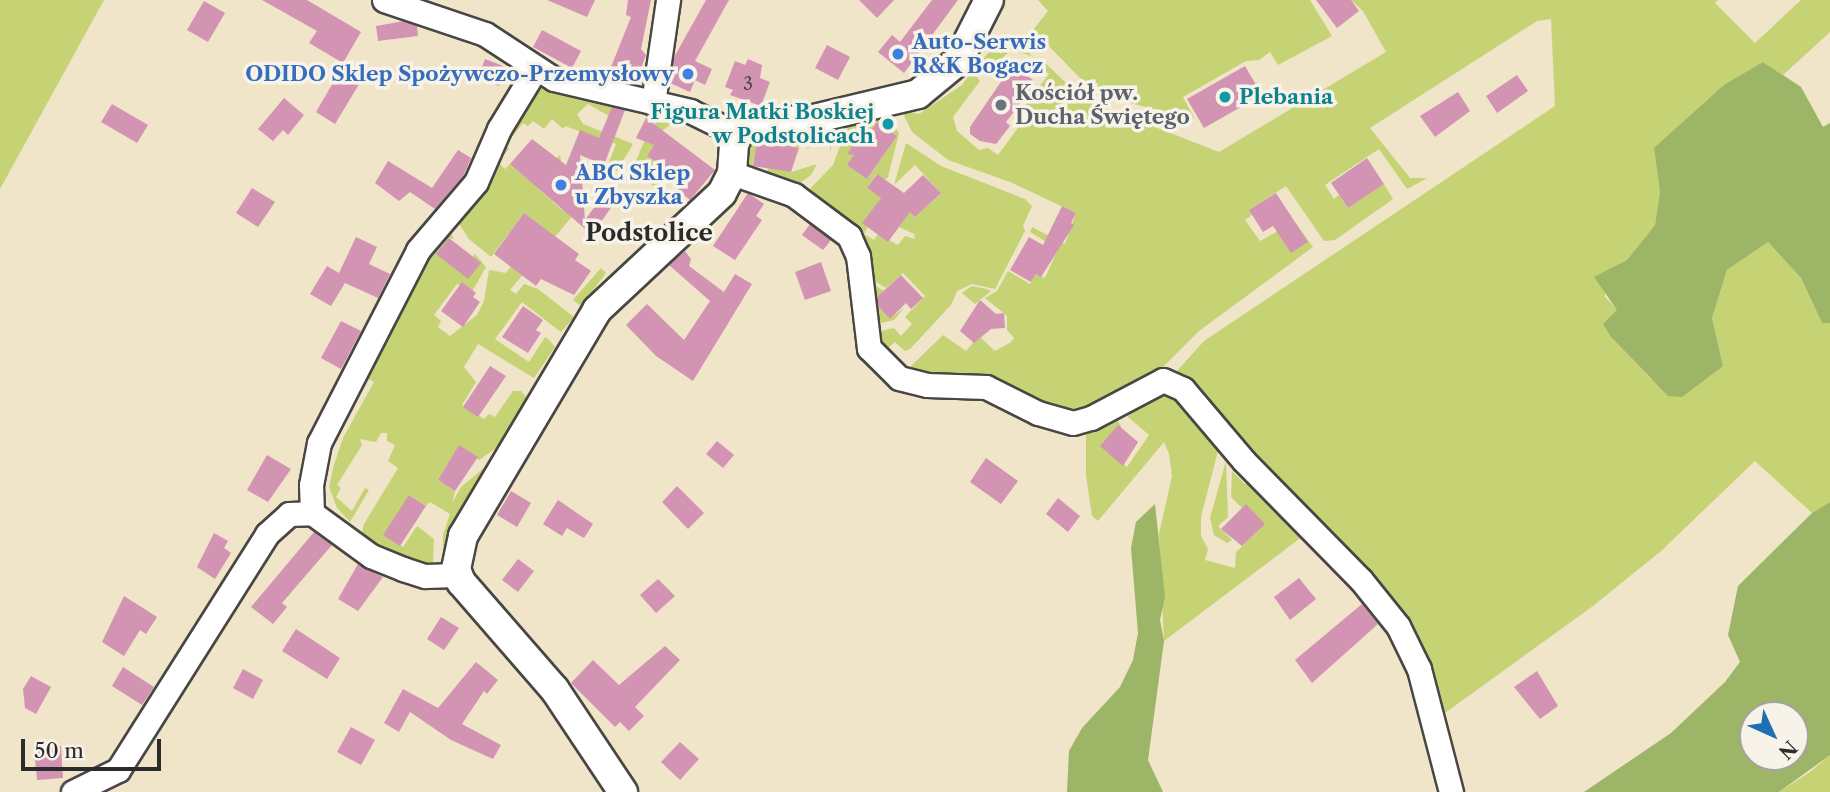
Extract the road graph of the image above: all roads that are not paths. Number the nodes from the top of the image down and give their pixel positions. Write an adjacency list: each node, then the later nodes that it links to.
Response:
1 (384, 0): 4 (street)
2 (668, 0): 5 (street)
3 (989, 0): 6 (street)
4 (535, 70): 5 (street); 8 (street)
5 (653, 103): 6 (street)
6 (737, 134): 7 (street)
7 (732, 173): 9 (street); 12 (street)
8 (312, 513): 9 (street); 10 (street)
9 (457, 575): 11 (street)
10 (73, 792)
11 (623, 792)
12 (1451, 792)

